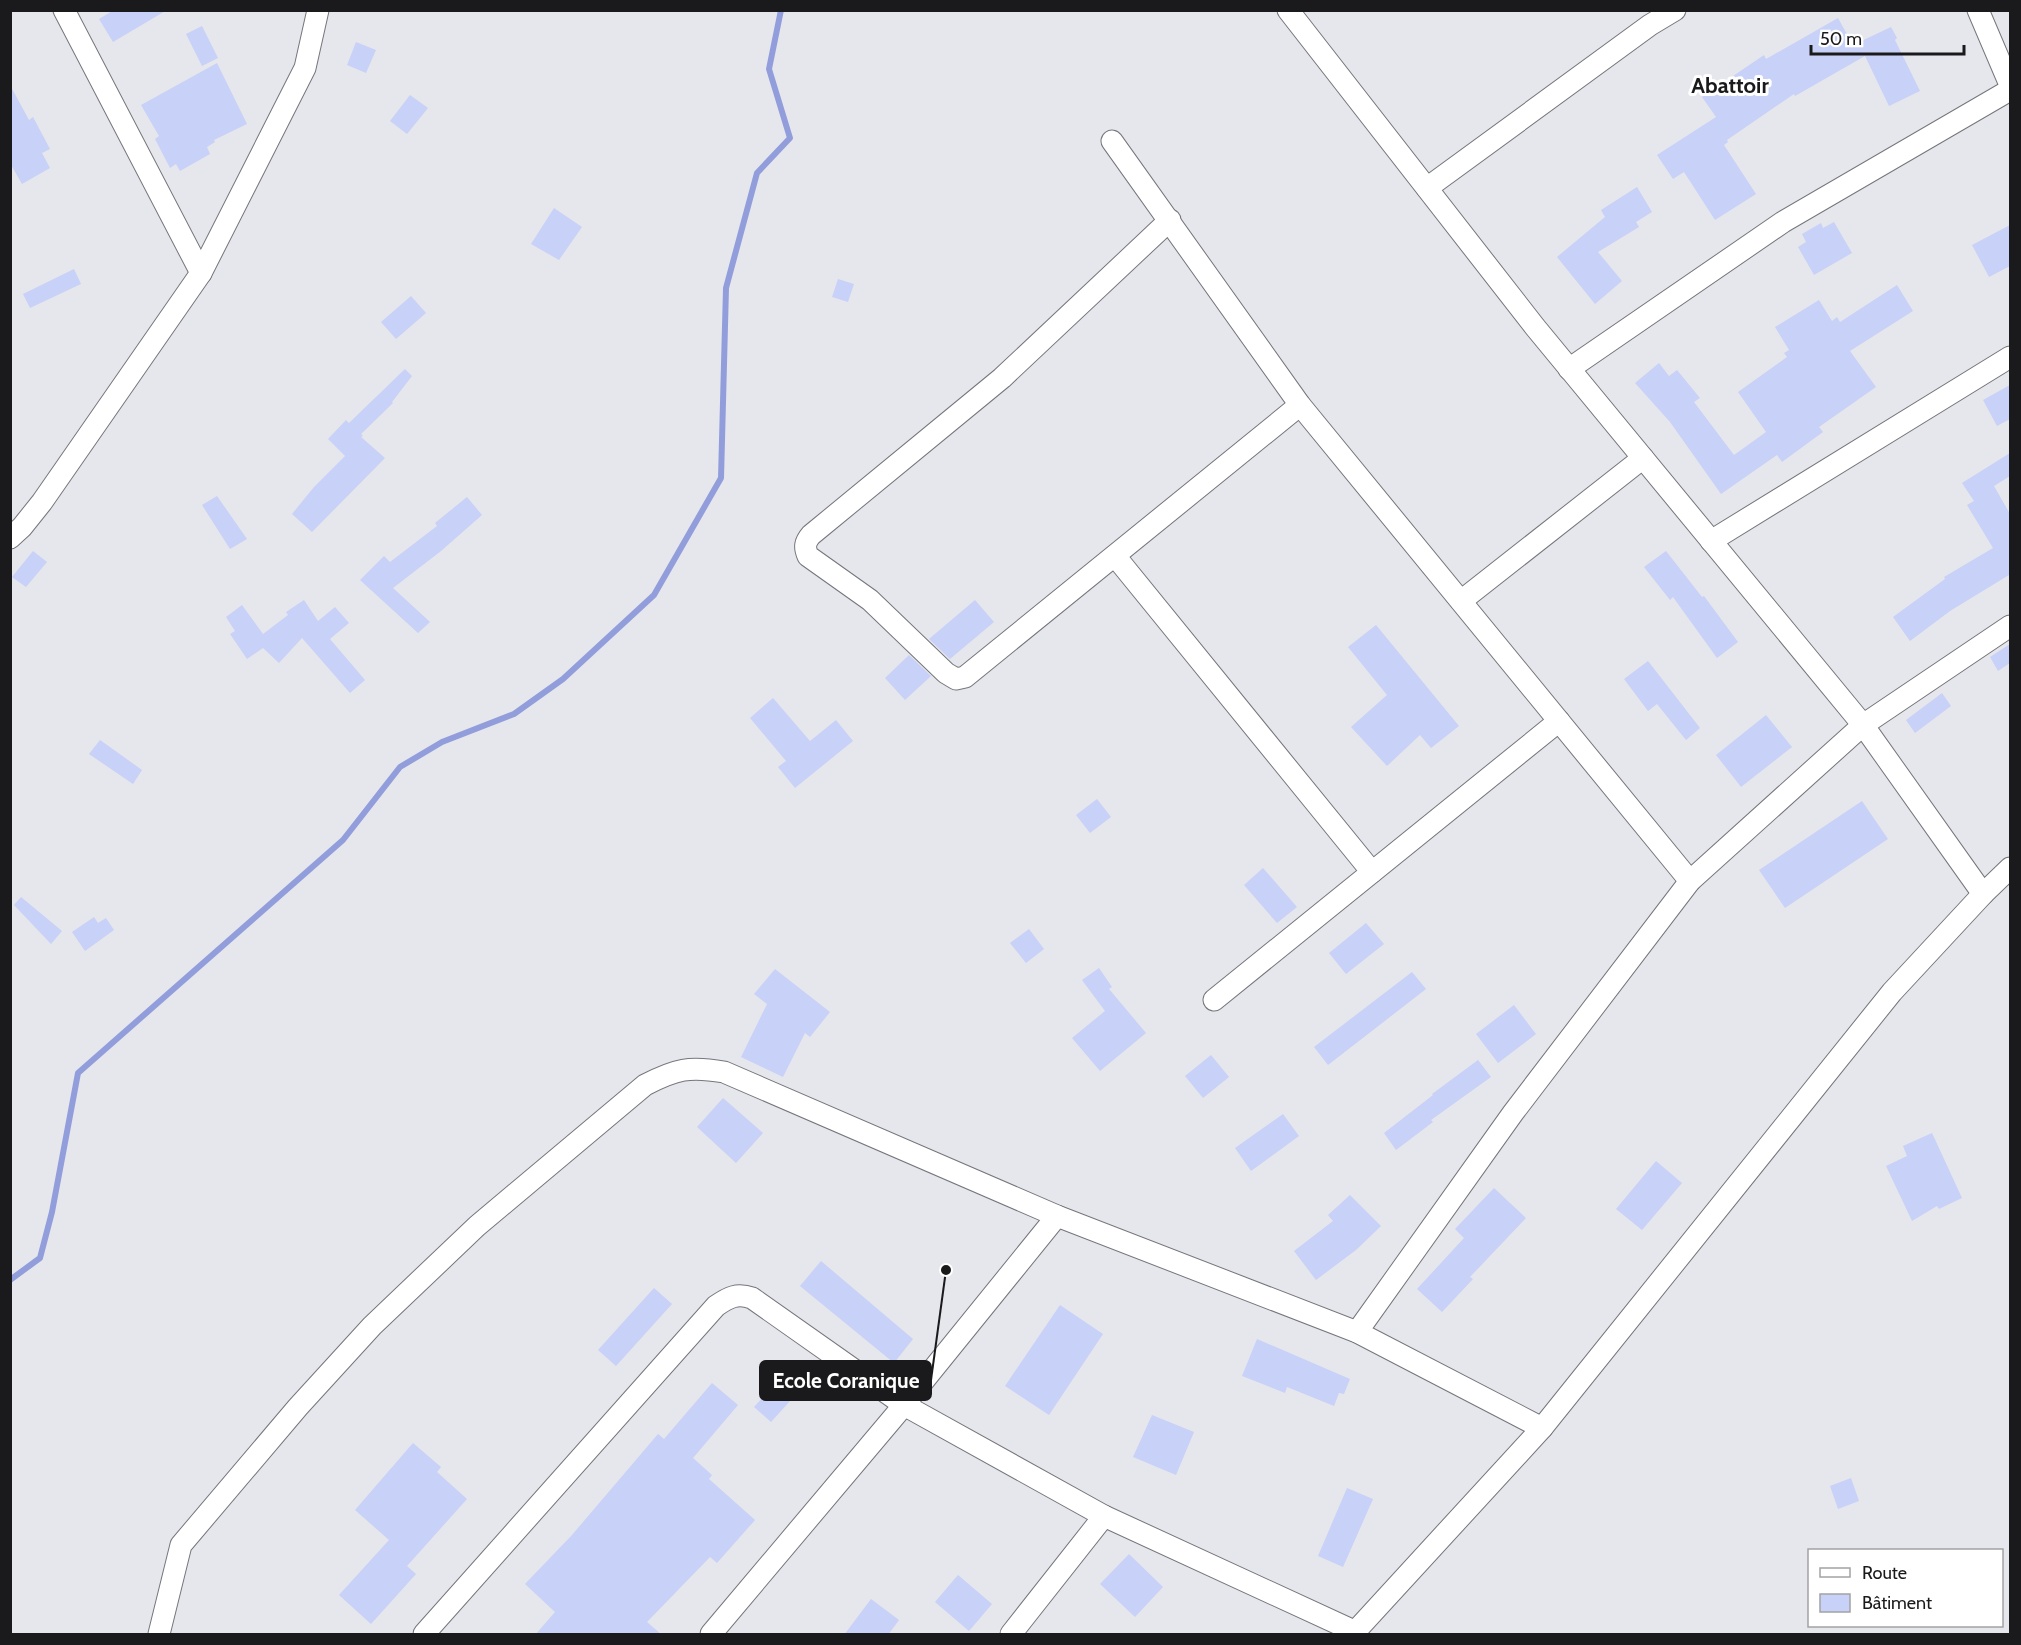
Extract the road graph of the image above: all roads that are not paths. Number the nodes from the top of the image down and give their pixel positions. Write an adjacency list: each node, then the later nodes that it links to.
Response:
1 (64, 10): 11 (street)
2 (318, 10): 11 (street)
3 (1288, 10): 9 (street)
4 (1675, 10): 9 (street)
5 (1978, 10): 6 (street)
6 (2010, 85)
7 (2010, 90): 13 (street)
8 (1112, 141): 10 (street)
9 (1426, 188): 13 (street)
10 (1170, 220): 14 (street); 18 (street)
11 (201, 273): 16 (street)
12 (2010, 357): 17 (street)
13 (1569, 369): 15 (street)
14 (1300, 405): 18 (street); 19 (street)
15 (1642, 458): 17 (street); 19 (street)
16 (10, 538)
17 (1711, 541): 22 (street)
18 (1115, 556): 24 (street)
19 (1461, 601): 21 (street)
20 (2010, 626): 22 (street)
21 (1559, 721): 24 (street); 25 (street)
22 (1863, 725): 25 (street); 26 (street)
23 (2010, 868): 26 (street)
24 (1372, 872): 27 (street)
25 (1690, 881): 29 (street)
26 (1983, 894): 31 (street)
27 (1214, 1000)
28 (1056, 1216): 29 (street); 30 (street); 34 (street)
29 (1357, 1332): 31 (street)
30 (904, 1405): 32 (street); 35 (street); 36 (street)
31 (1542, 1428): 33 (street)
32 (1104, 1516): 33 (street); 37 (street)
33 (1354, 1633)
34 (159, 1635)
35 (424, 1635)
36 (711, 1635)
37 (1011, 1635)

